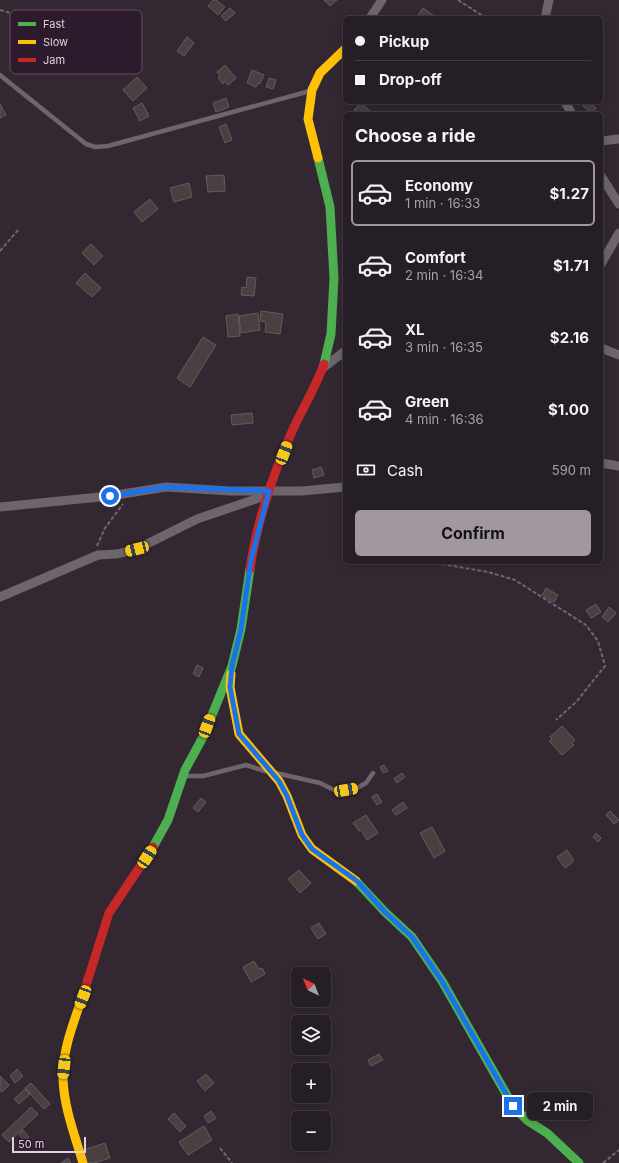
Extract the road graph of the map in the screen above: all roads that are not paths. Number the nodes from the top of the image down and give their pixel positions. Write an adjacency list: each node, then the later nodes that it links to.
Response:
1 (382, 0): 3 (street)
2 (549, 0): 4 (street)
3 (371, 16)
4 (545, 16)
5 (343, 52): 7 (street)
6 (0, 75): 7 (lane)
7 (312, 90): 17 (street)
8 (619, 139): 9 (street)
9 (603, 140)
10 (603, 179): 11 (street)
11 (619, 204)
12 (619, 233): 13 (street)
13 (603, 261)
14 (603, 349): 16 (street)
15 (343, 353): 17 (street)
16 (619, 356)
17 (322, 369): 21 (street)
18 (603, 463): 19 (street)
19 (619, 466)
20 (343, 487): 21 (street)
21 (269, 491): 22 (street); 23 (street); 24 (street)
22 (0, 507)
23 (0, 597)
24 (232, 666): 25 (street); 27 (street)
25 (271, 772): 26 (lane); 27 (lane); 29 (street)
26 (373, 773)
27 (183, 776): 28 (street)
28 (83, 1163)
29 (579, 1163)

